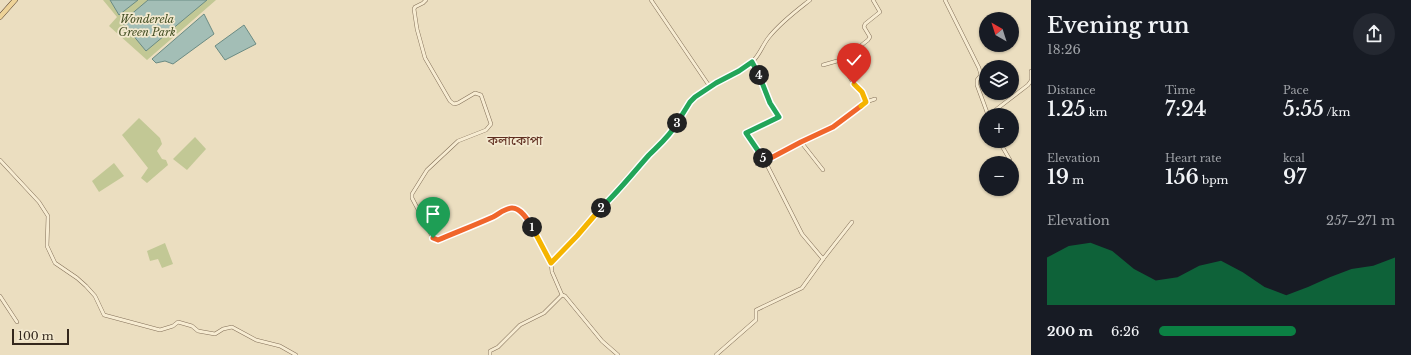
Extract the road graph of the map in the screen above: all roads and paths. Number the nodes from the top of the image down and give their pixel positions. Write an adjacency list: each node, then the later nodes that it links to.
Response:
1 (15, 0): 7 (main road)
2 (426, 0): 25 (street)
3 (651, 0): 13 (street)
4 (810, 0): 9 (street)
5 (873, 0): 8 (street)
6 (945, 0): 16 (street)
7 (0, 17)
8 (844, 59): 10 (street); 15 (street)
9 (752, 62): 13 (street); 20 (street)
10 (823, 65)
11 (1031, 71): 12 (street)
12 (1031, 80): 17 (street)
13 (710, 87): 25 (street)
14 (875, 99): 15 (street)
15 (866, 102): 18 (street)
16 (986, 108)
17 (998, 108)
18 (801, 142): 20 (street); 22 (street)
19 (0, 160): 29 (street)
20 (765, 161): 21 (street); 24 (street)
21 (757, 164)
22 (823, 170)
23 (852, 222): 24 (street)
24 (823, 259): 32 (street)
25 (551, 263): 26 (street)
26 (562, 295): 30 (street); 31 (street)
27 (0, 296): 28 (street)
28 (17, 322)
29 (296, 355)
30 (490, 355)
31 (618, 355)
32 (716, 355)

